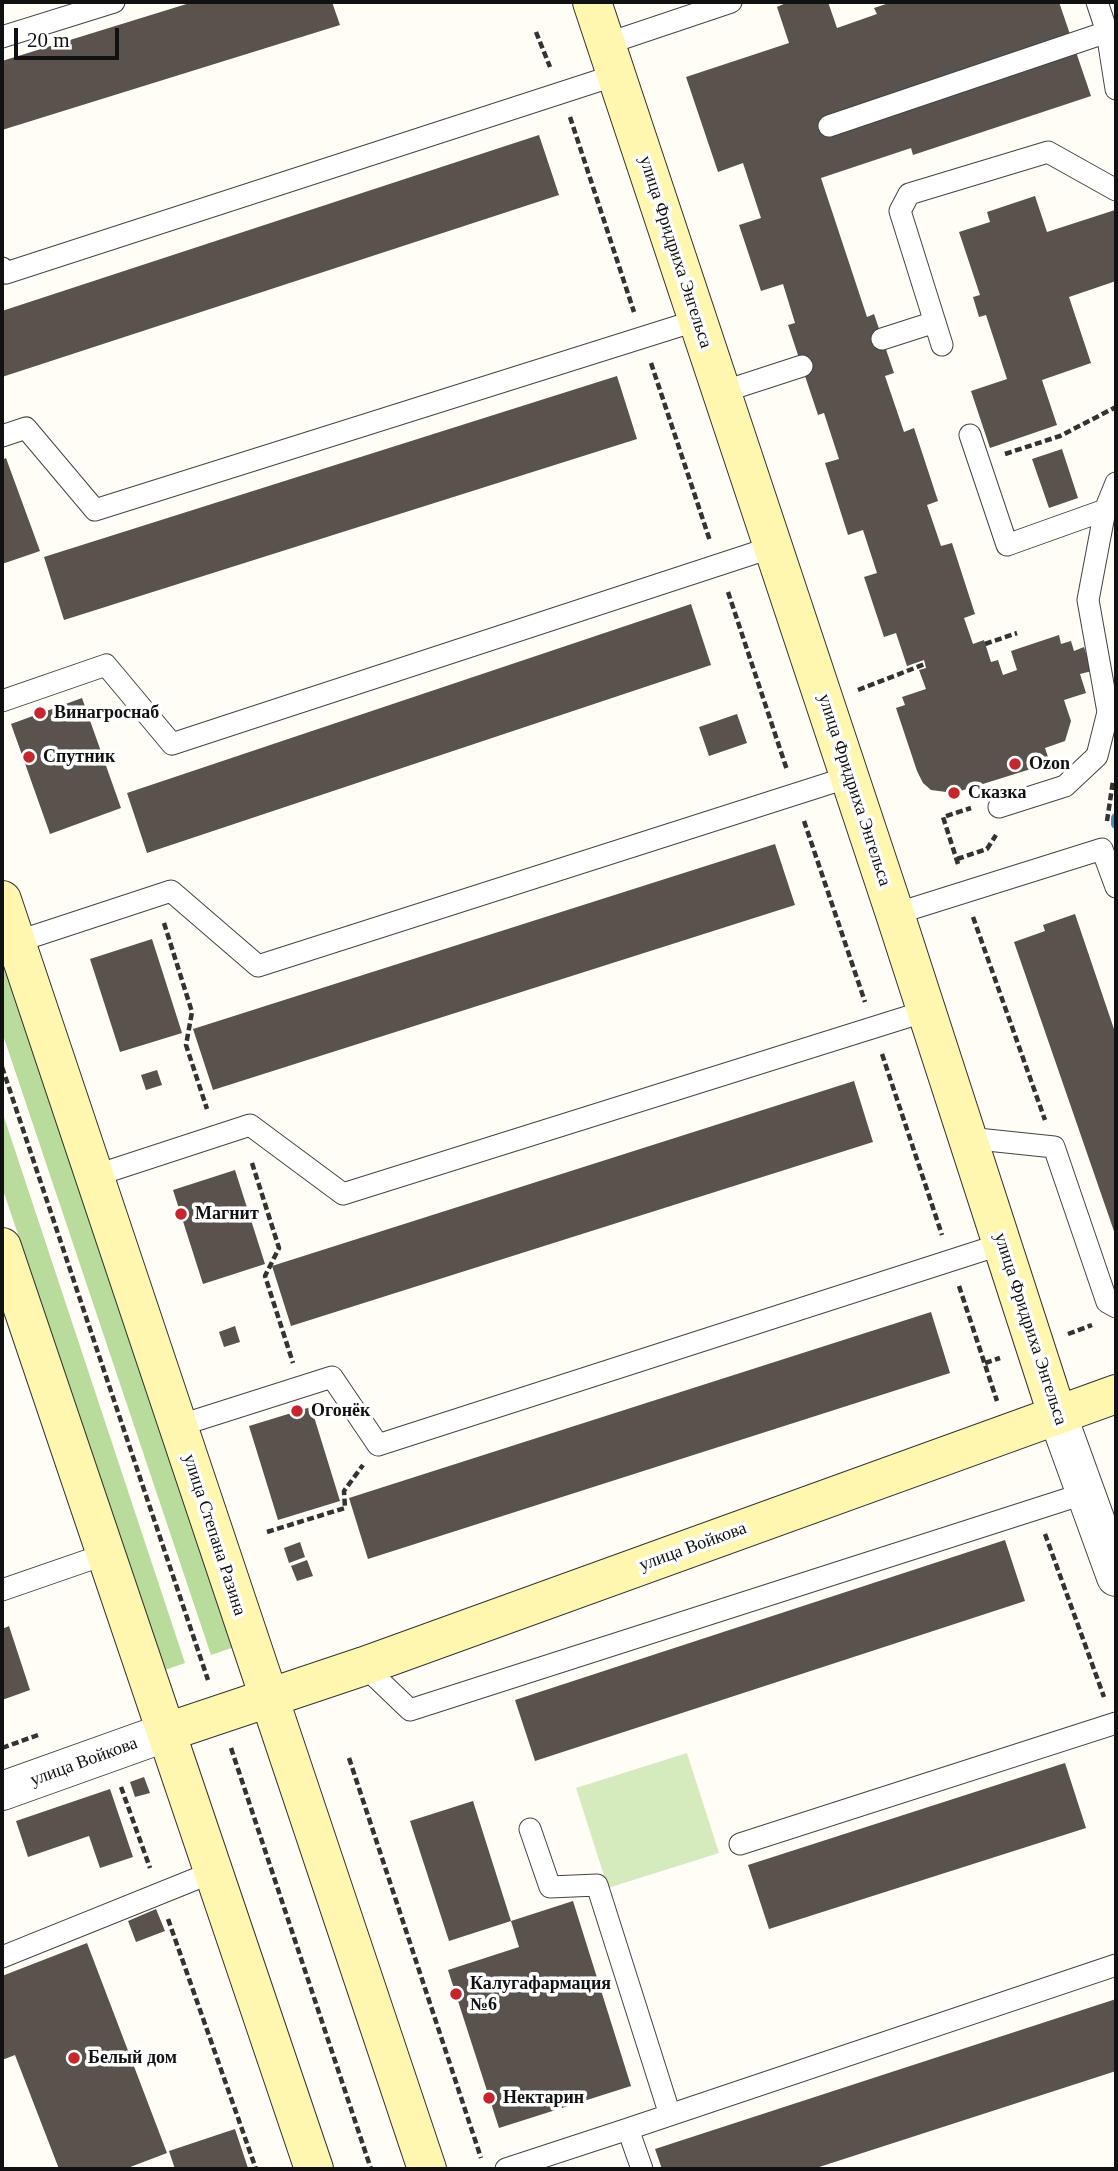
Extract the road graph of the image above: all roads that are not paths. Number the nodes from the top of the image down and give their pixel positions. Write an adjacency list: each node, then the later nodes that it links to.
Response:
1 (114, 2): 6 (lane)
2 (592, 2): 7 (main road, улица Фридриха Энгельса)
3 (731, 2): 7 (lane)
4 (1097, 2): 5 (lane)
5 (1112, 34): 8 (lane); 9 (lane)
6 (2, 37)
7 (611, 59): 11 (lane); 12 (main road, улица Фридриха Энгельса)
8 (1116, 89)
9 (829, 126)
10 (1116, 190): 13 (lane)
11 (2, 268)
12 (698, 320): 17 (main road, улица Фридриха Энгельса); 19 (lane)
13 (935, 322): 14 (lane); 15 (lane)
14 (882, 340)
15 (943, 345)
16 (802, 366): 17 (lane)
17 (722, 392): 22 (main road, улица Фридриха Энгельса)
18 (970, 435): 21 (lane)
19 (2, 436)
20 (1116, 483): 21 (lane)
21 (1105, 510): 25 (lane)
22 (773, 547): 23 (lane); 24 (main road, улица Фридриха Энгельса)
23 (2, 701)
24 (849, 777): 28 (main road, улица Фридриха Энгельса); 29 (lane)
25 (999, 807)
26 (1116, 887): 28 (lane)
27 (2, 900): 29 (main road, улица Степана Разина)
28 (895, 914): 30 (main road, улица Фридриха Энгельса)
29 (16, 942): 32 (main road, улица Степана Разина)
30 (926, 1011): 31 (main road, улица Фридриха Энгельса); 32 (lane)
31 (968, 1138): 33 (main road, улица Фридриха Энгельса); 35 (lane)
32 (94, 1176): 38 (main road, улица Степана Разина)
33 (1002, 1244): 37 (main road, улица Фридриха Энгельса); 38 (lane)
34 (2, 1247): 40 (main road)
35 (1116, 1307)
36 (1116, 1394): 37 (main road, улица Войкова)
37 (1057, 1414): 39 (street, улица Фридриха Энгельса); 43 (main road, улица Войкова)
38 (178, 1426): 44 (main road, улица Степана Разина)
39 (1086, 1493): 41 (street, улица Фридриха Энгельса); 43 (lane)
40 (106, 1554): 42 (lane); 46 (main road)
41 (1116, 1577)
42 (2, 1590)
43 (364, 1666): 44 (main road, улица Войкова)
44 (268, 1697): 46 (main road, улица Войкова); 56 (main road, улица Степана Разина)
45 (1115, 1724): 49 (lane)
46 (167, 1732): 47 (street, улица Войкова); 50 (main road)
47 (2, 1791)
48 (530, 1829): 53 (lane)
49 (740, 1844)
50 (213, 1872): 51 (lane); 55 (main road)
51 (2, 1957)
52 (1116, 1965): 53 (lane)
53 (670, 2115): 54 (lane)
54 (628, 2129): 57 (lane); 58 (lane)
55 (314, 2169)
56 (427, 2169)
57 (506, 2169)
58 (642, 2169)

